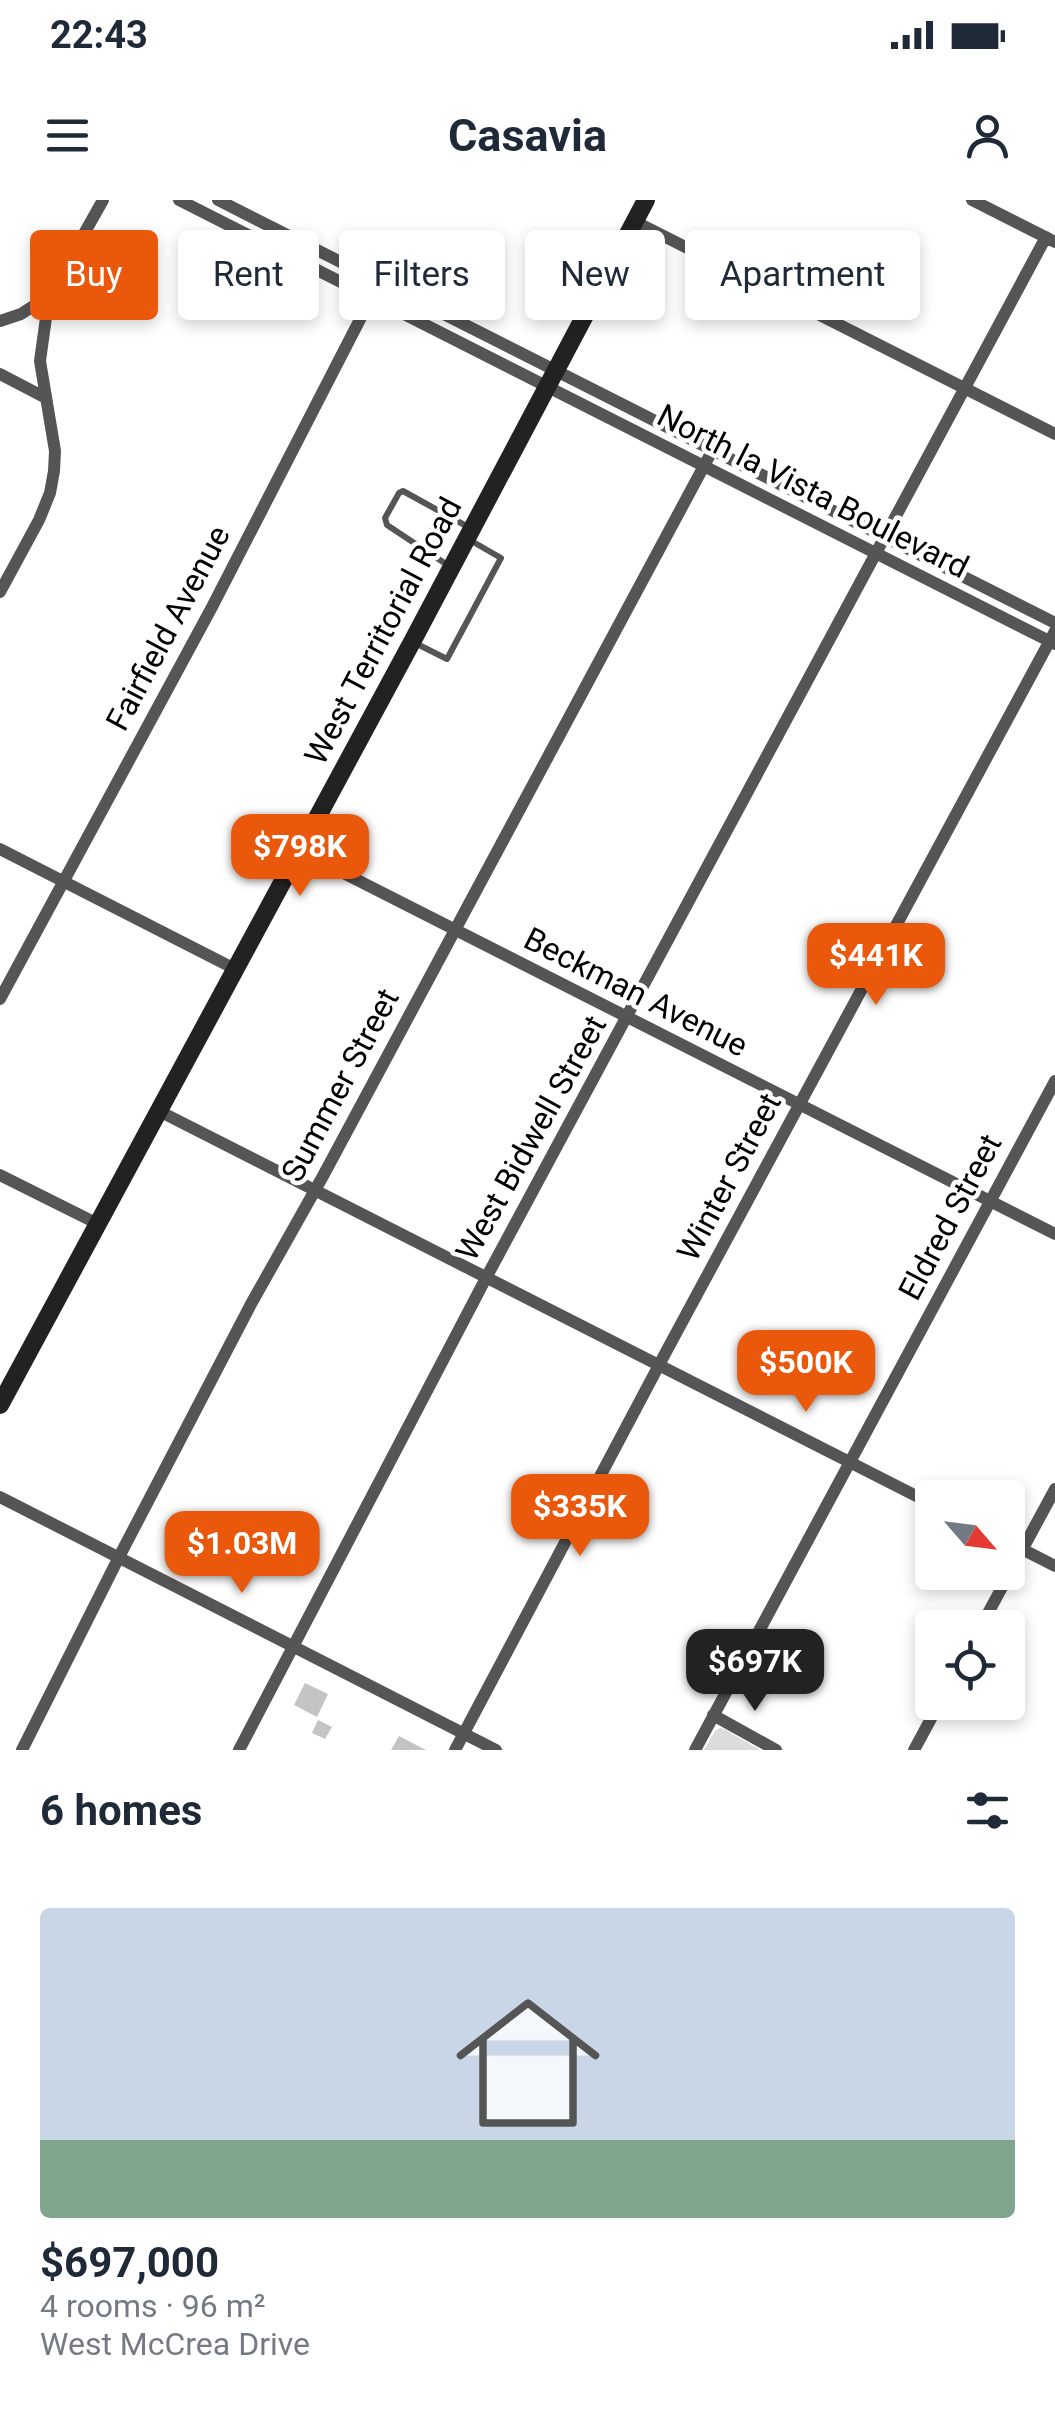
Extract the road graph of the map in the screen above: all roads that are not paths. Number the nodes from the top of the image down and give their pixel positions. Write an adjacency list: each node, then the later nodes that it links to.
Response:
1 (104, 200): 7 (street)
2 (179, 200): 10 (street)
3 (218, 200): 9 (street)
4 (646, 200): 6 (street, West Territorial Road)
5 (972, 200): 8 (street)
6 (634, 221): 18 (street, West Territorial Road); 19 (street)
7 (87, 230)
8 (1051, 240): 19 (street)
9 (339, 260)
10 (339, 282)
11 (30, 308): 16 (street)
12 (46, 320): 20 (street)
13 (360, 320): 36 (street, Fairfield Avenue)
14 (421, 320): 18 (street)
15 (449, 320): 18 (street)
16 (0, 321)
17 (0, 374): 20 (street)
18 (552, 378): 22 (street, North la Vista Boulevard); 23 (street, North la Vista Boulevard); 25 (street, West Territorial Road)
19 (965, 389): 21 (street); 26 (street)
20 (46, 398): 30 (street)
21 (1055, 434)
22 (712, 450): 23 (street, Summer Street); 26 (street, North la Vista Boulevard)
23 (704, 467): 28 (street, North la Vista Boulevard); 37 (street, Summer Street)
24 (441, 512): 25 (lane); 27 (lane); 27 (lane)
25 (469, 534): 29 (street, West Territorial Road); 33 (lane)
26 (884, 538): 28 (street, West Bidwell Street); 31 (street, North la Vista Boulevard)
27 (422, 548): 29 (lane)
28 (876, 554): 32 (street, North la Vista Boulevard); 40 (street, West Bidwell Street)
29 (452, 567): 33 (street, West Territorial Road)
30 (0, 592)
31 (1055, 623)
32 (1053, 639): 42 (street, Winter Street)
33 (412, 642): 35 (street, West Territorial Road)
34 (0, 849): 36 (street)
35 (300, 851): 37 (street, Beckman Avenue); 38 (street, West Territorial Road)
36 (64, 881): 38 (street); 39 (street, Fairfield Avenue)
37 (454, 931): 40 (street, Beckman Avenue); 45 (street, Summer Street)
38 (235, 969): 43 (street, West Territorial Road)
39 (0, 999)
40 (628, 1017): 42 (street, Beckman Avenue); 49 (street, West Bidwell Street)
41 (1055, 1081): 46 (street, Eldred Street)
42 (799, 1106): 46 (street, Beckman Avenue); 50 (street, Winter Street)
43 (159, 1111): 45 (street); 47 (street, West Territorial Road)
44 (0, 1175): 47 (street)
45 (314, 1191): 49 (street); 58 (street, Summer Street)
46 (990, 1202): 48 (street, Beckman Avenue); 52 (street, Eldred Street)
47 (98, 1224): 51 (street, West Territorial Road)
48 (1055, 1234)
49 (486, 1278): 50 (street); 60 (street, West Bidwell Street)
50 (659, 1366): 52 (street); 63 (street, Winter Street)
51 (0, 1405)
52 (849, 1461): 54 (street); 61 (street, Eldred Street)
53 (1055, 1489): 56 (street)
54 (915, 1495)
55 (0, 1497): 58 (street)
56 (1025, 1544)
57 (1025, 1551): 59 (street)
58 (119, 1557): 60 (street); 64 (street, Summer Street)
59 (1055, 1566)
60 (292, 1645): 63 (street); 65 (street, West Bidwell Street)
61 (714, 1714): 68 (street, Eldred Street); 69 (street)
62 (930, 1720): 70 (street)
63 (464, 1733): 66 (street, Winter Street); 67 (street)
64 (22, 1750)
65 (239, 1750)
66 (455, 1750)
67 (496, 1750)
68 (694, 1750)
69 (776, 1750)
70 (914, 1750)

